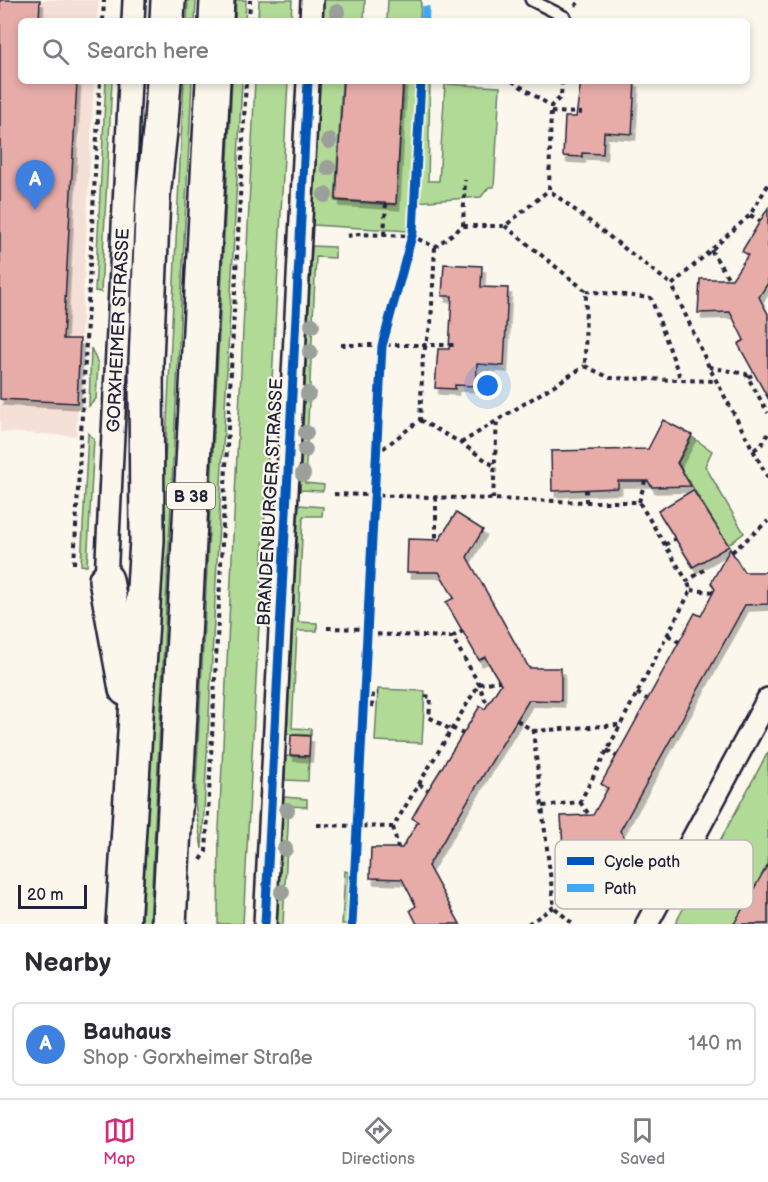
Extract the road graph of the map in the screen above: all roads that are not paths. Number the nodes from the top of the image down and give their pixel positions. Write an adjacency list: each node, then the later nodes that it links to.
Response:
1 (134, 0): 7 (street)
2 (168, 0): 8 (highway)
3 (217, 0): 9 (highway)
4 (312, 0): 10 (street)
5 (531, 0): 6 (lane)
6 (565, 17)
7 (133, 18)
8 (167, 18)
9 (216, 18)
10 (311, 18)
11 (130, 84): 15 (street, GORXHEIMER STRASSE)
12 (164, 84): 17 (highway, B 38)
13 (213, 84): 21 (highway, B 38)
14 (308, 84): 22 (street, BRANDENBURGER STRASSE)
15 (106, 580): 17 (highway)
16 (768, 699): 18 (street)
17 (136, 741): 20 (highway, B 38)
18 (692, 840)
19 (655, 909): 23 (street)
20 (123, 924)
21 (169, 924)
22 (265, 924)
23 (647, 924)

